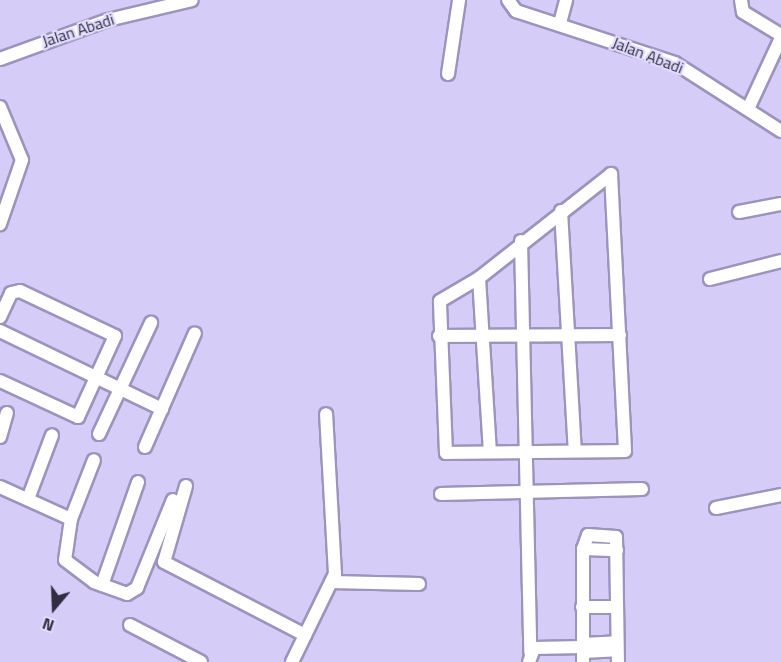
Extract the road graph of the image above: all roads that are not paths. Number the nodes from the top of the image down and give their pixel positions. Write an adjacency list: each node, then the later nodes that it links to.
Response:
1 (192, 0): 8 (street, Jalan Abadi)
2 (459, 0): 9 (street)
3 (508, 0): 6 (street, Jalan Abadi)
4 (566, 0): 6 (street)
5 (741, 0): 7 (street)
6 (560, 23): 11 (street, Jalan Abadi)
7 (780, 42): 11 (street)
8 (0, 59)
9 (448, 74)
10 (0, 107): 16 (street)
11 (748, 109): 12 (street, Jalan Abadi)
12 (781, 131)
13 (781, 204): 15 (street)
14 (561, 211): 17 (street); 27 (street); 28 (street)
15 (739, 212)
16 (0, 224)
17 (520, 241): 19 (street); 26 (street)
18 (781, 261): 20 (street)
19 (479, 278): 25 (street); 29 (street)
20 (710, 279)
21 (0, 317): 30 (street)
22 (151, 323): 32 (street)
23 (0, 331): 30 (street)
24 (195, 333): 33 (street)
25 (483, 335): 26 (street); 29 (street); 41 (street)
26 (523, 335): 27 (street); 42 (street)
27 (568, 335): 28 (street); 40 (street)
28 (620, 335): 40 (street)
29 (441, 336): 41 (street)
30 (98, 376): 31 (street); 32 (street)
31 (0, 381)
32 (121, 387): 33 (street); 36 (street)
33 (162, 409): 39 (street)
34 (7, 413): 38 (street)
35 (326, 414): 55 (street)
36 (99, 434)
37 (52, 435): 51 (street)
38 (0, 437)
39 (145, 447)
40 (575, 451): 42 (street)
41 (490, 452): 42 (street)
42 (528, 452): 48 (street)
43 (94, 460): 54 (street)
44 (138, 482): 57 (street)
45 (186, 486): 61 (street)
46 (0, 487): 51 (street)
47 (642, 489): 48 (street)
48 (530, 490): 49 (street); 64 (street)
49 (441, 494)
50 (781, 495): 53 (street)
51 (28, 499): 54 (street)
52 (172, 500): 57 (street)
53 (716, 508)
54 (71, 519): 57 (street)
55 (331, 582): 56 (street); 61 (street)
56 (419, 584)
57 (102, 585)
58 (582, 607): 59 (street); 59 (street); 62 (street)
59 (616, 607): 63 (street)
60 (130, 624): 65 (street)
61 (304, 635): 66 (street)
62 (583, 651): 63 (street); 64 (street)
63 (617, 651)
64 (529, 657)
65 (201, 662)
66 (292, 662)

